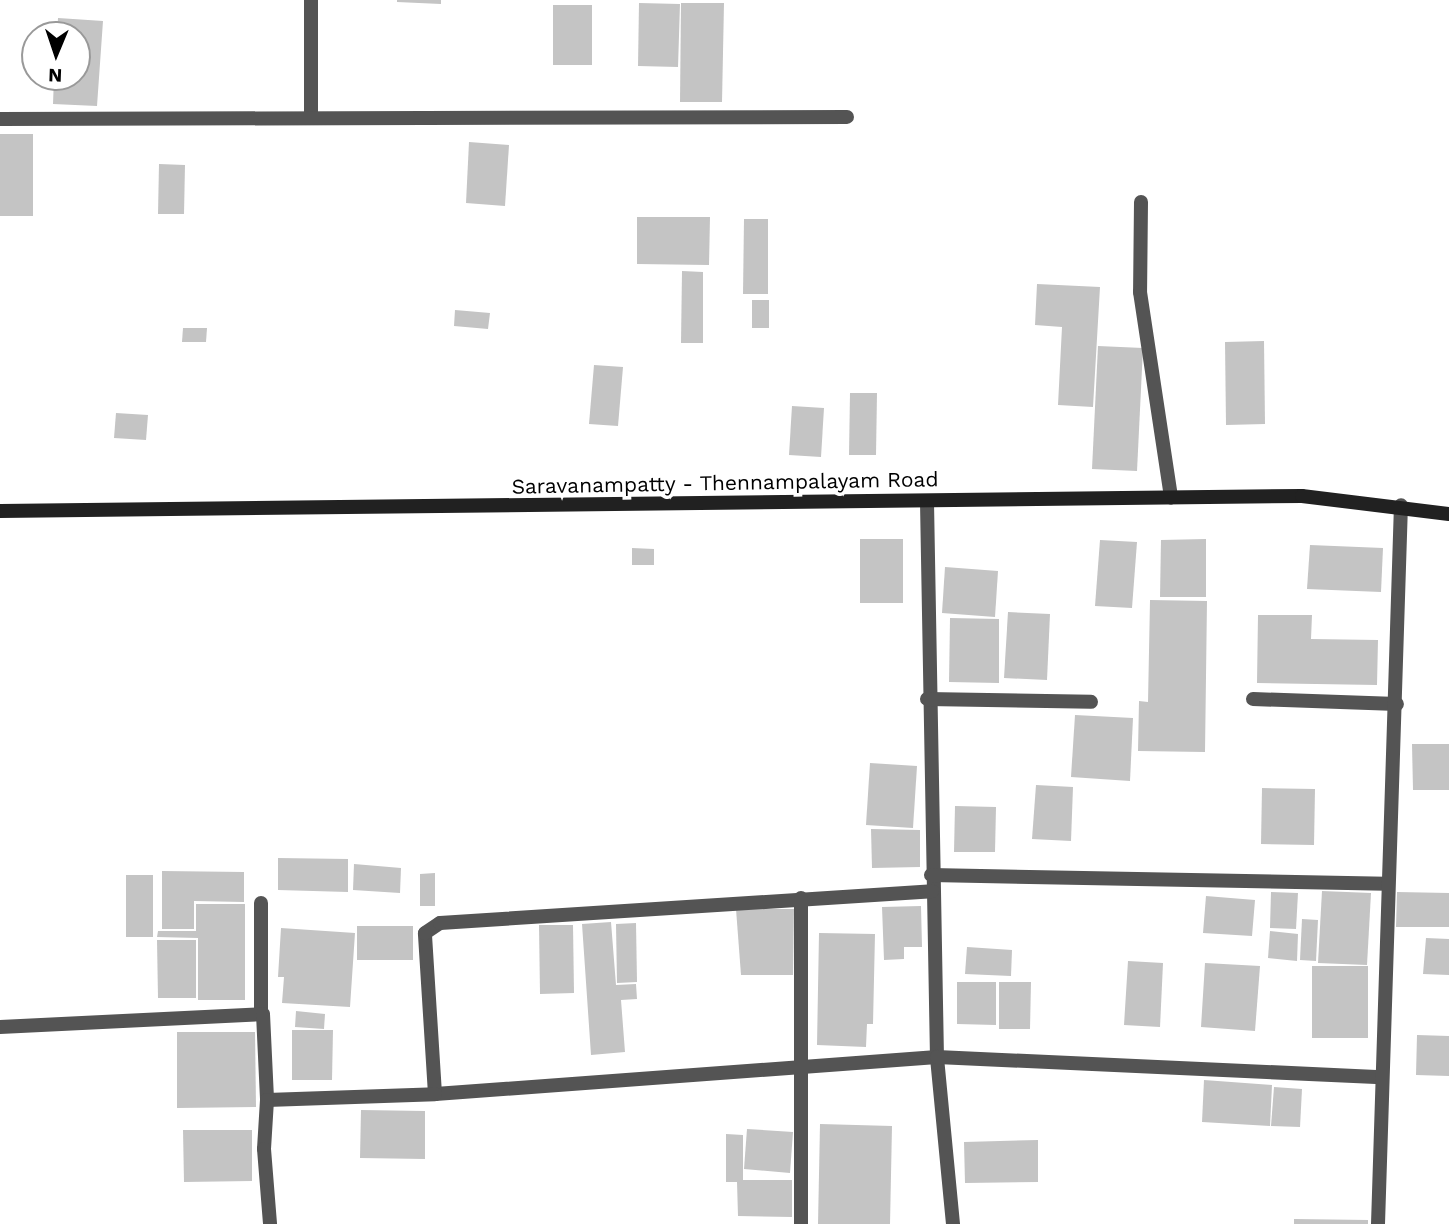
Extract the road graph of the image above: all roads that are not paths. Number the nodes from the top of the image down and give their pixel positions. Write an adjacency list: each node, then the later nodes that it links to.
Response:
1 (311, 0): 3 (street)
2 (847, 117): 3 (street)
3 (311, 118): 4 (street)
4 (0, 119)
5 (1141, 202): 6 (street)
6 (1171, 498): 7 (main road, Saravanampatty - Thennampalayam Road); 8 (main road, Saravanampatty - Thennampalayam Road)
7 (927, 502): 9 (main road, Saravanampatty - Thennampalayam Road); 11 (street)
8 (1401, 505): 10 (main road, Saravanampatty - Thennampalayam Road); 14 (street)
9 (0, 511)
10 (1449, 514)
11 (927, 699): 13 (street); 15 (street)
12 (1253, 699): 14 (street)
13 (1091, 702)
14 (1397, 705): 16 (street)
15 (931, 874): 16 (street); 17 (street)
16 (1386, 884): 24 (street)
17 (932, 891): 18 (street); 22 (street)
18 (800, 898): 23 (street); 25 (street)
19 (261, 903): 20 (street)
20 (261, 1014): 21 (street); 26 (street)
21 (0, 1027)
22 (937, 1057): 23 (street); 24 (street); 29 (street)
23 (800, 1065): 25 (street); 28 (street)
24 (1382, 1076): 30 (street)
25 (435, 1094): 26 (street)
26 (267, 1100): 27 (street)
27 (270, 1224)
28 (801, 1224)
29 (953, 1224)
30 (1378, 1224)

